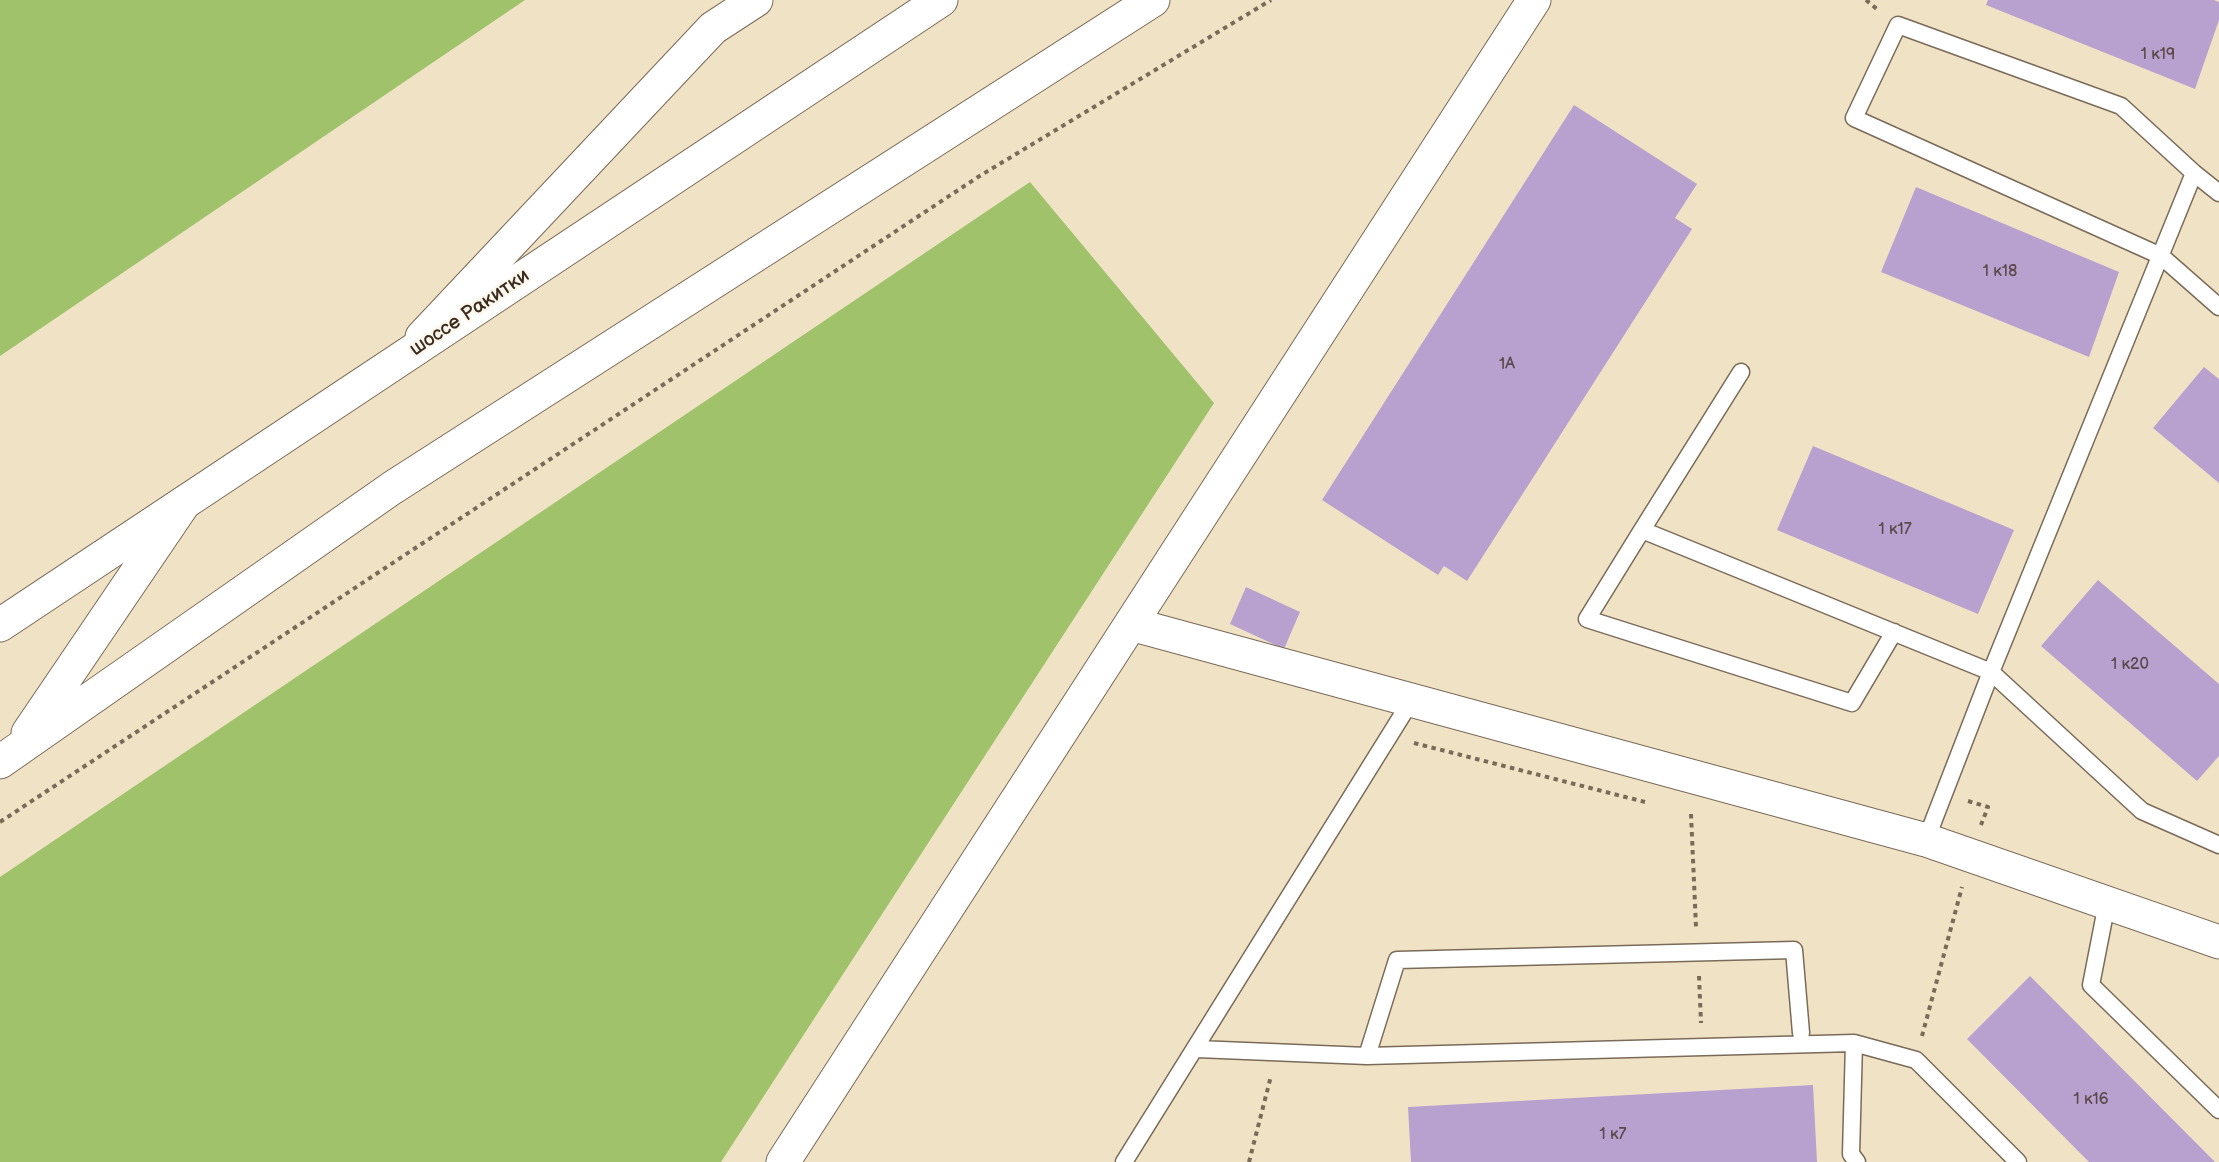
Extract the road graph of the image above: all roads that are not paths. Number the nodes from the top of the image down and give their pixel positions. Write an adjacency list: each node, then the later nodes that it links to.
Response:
1 (756, 0): 9 (street)
2 (941, 0): 9 (street, шоссе Ракитки)
3 (1153, 0): 18 (street)
4 (1534, 0): 13 (street)
5 (2194, 173): 6 (lane); 7 (lane); 7 (lane)
6 (2219, 193)
7 (2161, 256): 8 (lane); 16 (lane)
8 (2219, 307)
9 (404, 357): 11 (street, шоссе Ракитки)
10 (1741, 372): 12 (lane)
11 (184, 503): 14 (street, шоссе Ракитки); 18 (street)
12 (1642, 530): 15 (lane); 15 (lane)
13 (1131, 624): 17 (street); 28 (street)
14 (0, 625)
15 (1894, 632): 16 (lane)
16 (1991, 672): 19 (lane); 20 (lane)
17 (1411, 700): 19 (street); 25 (lane)
18 (9, 756)
19 (1926, 840): 21 (street)
20 (2219, 845)
21 (2107, 903): 22 (street); 27 (lane)
22 (2219, 942)
23 (1802, 1033): 26 (lane)
24 (1854, 1043): 26 (lane); 30 (lane); 31 (lane)
25 (1197, 1049): 26 (lane); 29 (lane)
26 (1367, 1056)
27 (2219, 1110)
28 (783, 1162)
29 (1124, 1162)
30 (1857, 1162)
31 (2018, 1162)

